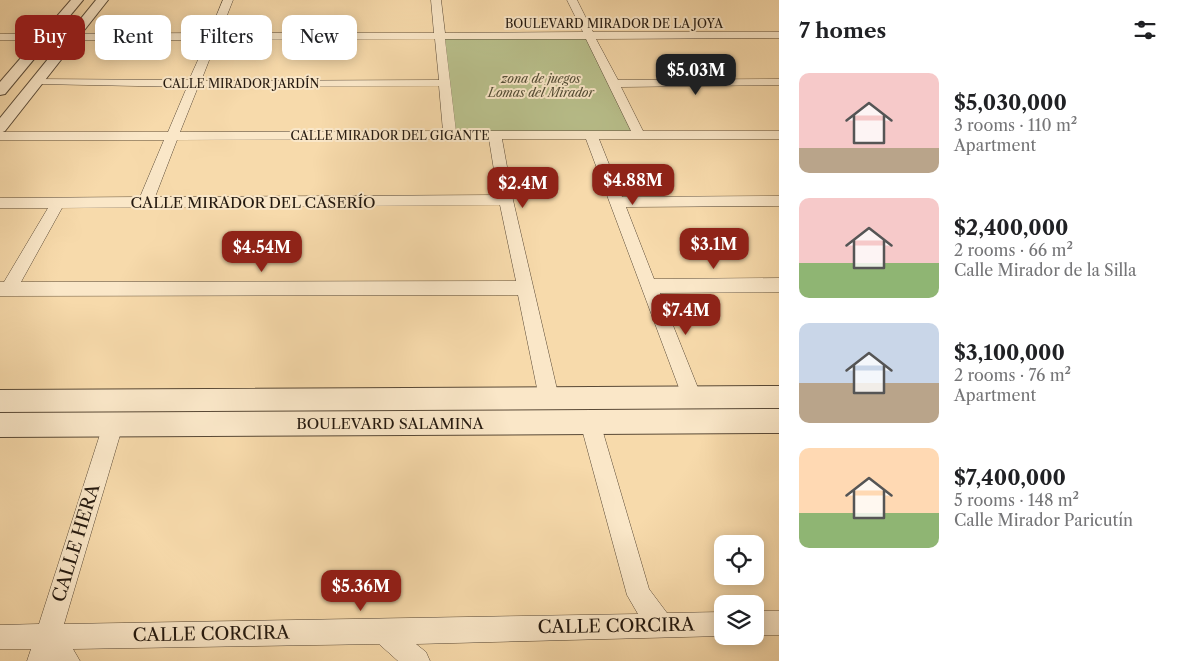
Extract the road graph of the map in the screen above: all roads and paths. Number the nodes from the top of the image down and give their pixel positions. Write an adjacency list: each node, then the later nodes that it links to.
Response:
1 (77, 0): 6 (street)
2 (102, 0): 8 (street)
3 (228, 0): 7 (street)
4 (436, 0): 11 (street)
5 (572, 0): 9 (street)
6 (64, 15)
7 (222, 15)
8 (85, 22)
9 (590, 35): 10 (street, BOULEVARD MIRADOR DE LA JOYA); 11 (street, BOULEVARD MIRADOR DE LA JOYA); 24 (street)
10 (779, 35)
11 (440, 36): 16 (street, BOULEVARD MIRADOR DE LA JOYA); 22 (street)
12 (0, 37): 13 (street, BOULEVARD MIRADOR DE LA JOYA)
13 (15, 37)
14 (85, 37): 15 (street, BOULEVARD MIRADOR DE LA JOYA)
15 (181, 37)
16 (272, 37)
17 (25, 60): 25 (street)
18 (55, 60): 20 (street)
19 (204, 60): 23 (street)
20 (38, 81): 23 (street, CALLE MIRADOR JARDÍN); 26 (street)
21 (779, 82): 24 (street)
22 (445, 83): 23 (street, CALLE MIRADOR JARDÍN); 28 (street)
23 (195, 84): 27 (street)
24 (614, 84): 30 (street)
25 (0, 91)
26 (0, 128)
27 (173, 135): 28 (street, CALLE MIRADOR DEL GIGANTE); 32 (street, CALLE MIRADOR DEL GIGANTE); 38 (street)
28 (450, 135): 29 (street, CALLE MIRADOR DEL GIGANTE)
29 (495, 135): 33 (street, CALLE MIRADOR DEL GIGANTE); 34 (street)
30 (638, 135): 31 (street, CALLE MIRADOR DEL GIGANTE); 33 (street, CALLE MIRADOR DEL GIGANTE)
31 (779, 135)
32 (0, 136)
33 (591, 136): 36 (street)
34 (506, 200): 38 (street, CALLE MIRADOR DEL CASERÍO); 42 (street)
35 (779, 201): 36 (street)
36 (616, 202): 40 (street)
37 (0, 203): 39 (street, CALLE MIRADOR DEL CASERÍO)
38 (145, 203): 39 (street, CALLE MIRADOR DEL CASERÍO)
39 (57, 204): 43 (street)
40 (650, 286): 41 (street); 46 (street)
41 (779, 286)
42 (525, 288): 43 (street); 45 (street)
43 (4, 289)
44 (779, 397): 46 (street, BOULEVARD SALAMINA)
45 (549, 398): 46 (street, BOULEVARD SALAMINA); 47 (street, BOULEVARD SALAMINA)
46 (692, 398)
47 (0, 401)
48 (779, 421): 49 (street, BOULEVARD SALAMINA)
49 (590, 422): 51 (street, BOULEVARD SALAMINA); 55 (street)
50 (0, 425): 51 (street, BOULEVARD SALAMINA)
51 (112, 425): 57 (street, CALLE HERA)
52 (764, 623): 53 (street)
53 (779, 623)
54 (714, 624): 55 (street, CALLE CORCIRA)
55 (662, 625): 56 (street, CALLE CORCIRA)
56 (384, 632): 57 (street, CALLE CORCIRA); 61 (street)
57 (48, 636): 58 (street, CALLE CORCIRA); 59 (street, CALLE HERA); 60 (street)
58 (0, 638)
59 (40, 661)
60 (67, 661)
61 (417, 661)

